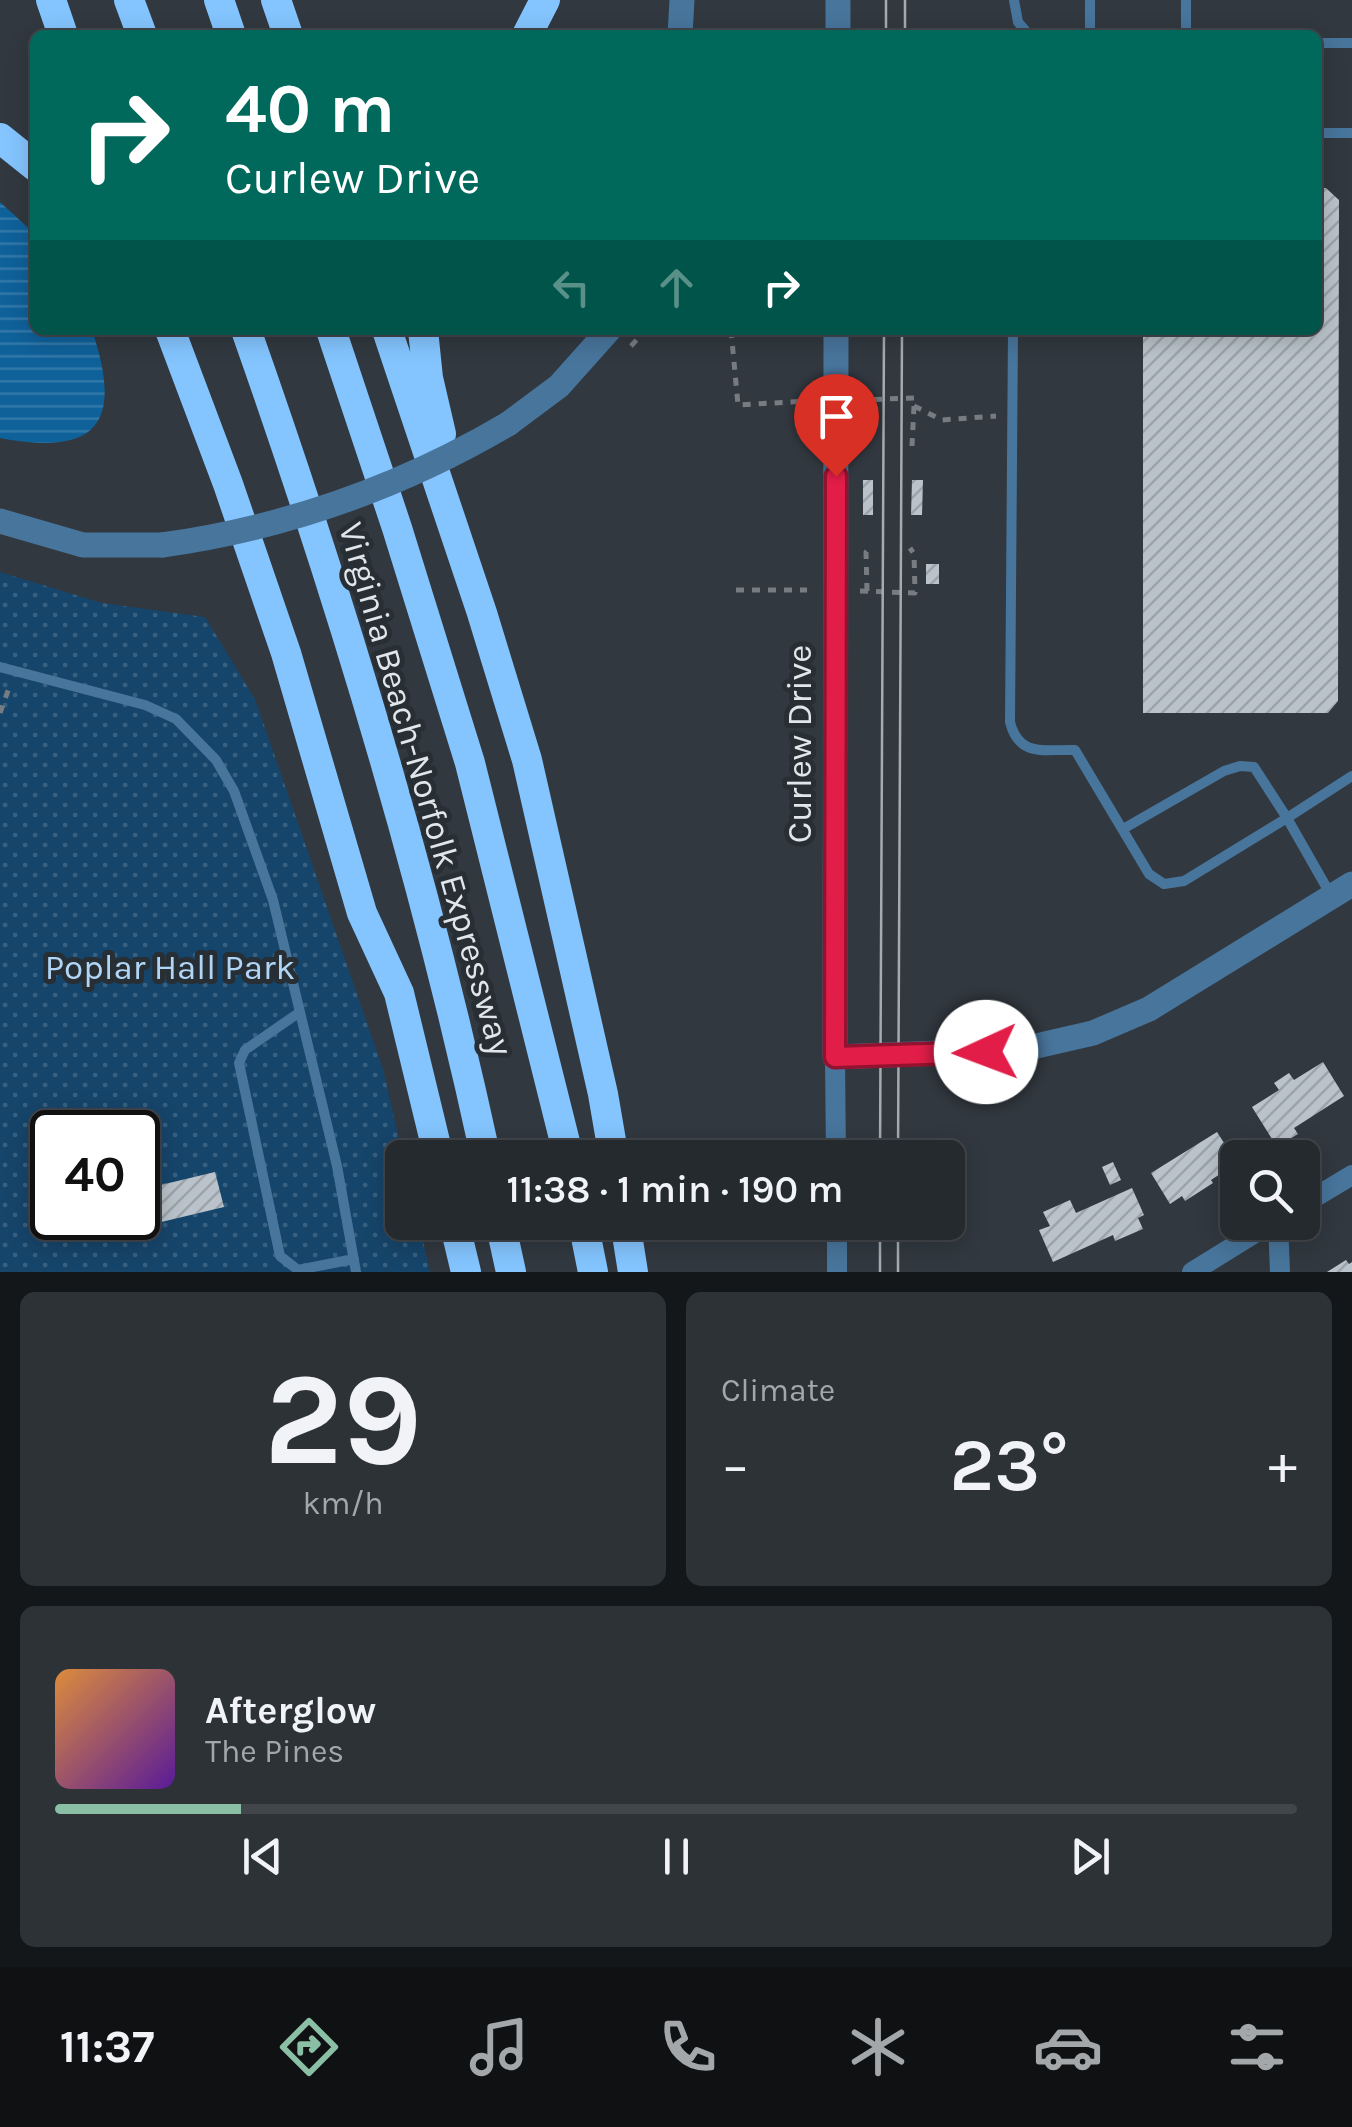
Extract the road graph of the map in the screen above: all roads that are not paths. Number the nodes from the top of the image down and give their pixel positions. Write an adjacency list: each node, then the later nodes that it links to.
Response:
1 (51, 0): 11 (highway)
2 (129, 0): 12 (highway)
3 (218, 0): 13 (highway)
4 (276, 0): 14 (highway)
5 (545, 0): 15 (highway)
6 (682, 0): 16 (street)
7 (838, 0): 17 (street)
8 (1014, 0): 18 (lane)
9 (1090, 0): 19 (lane)
10 (1186, 0): 20 (lane)
11 (61, 30)
12 (140, 30)
13 (229, 30)
14 (286, 30)
15 (529, 30)
16 (680, 30)
17 (838, 30)
18 (1024, 30)
19 (1090, 30)
20 (1186, 30)
21 (1352, 42): 22 (lane)
22 (1322, 43)
23 (1322, 133): 24 (lane)
24 (1352, 133)
25 (0, 138): 26 (highway)
26 (30, 162)
27 (151, 335): 36 (highway)
28 (172, 335): 36 (highway)
29 (248, 335): 47 (highway, Virginia Beach-Norfolk Expressway)
30 (333, 335): 48 (highway, Virginia Beach-Norfolk Expressway)
31 (389, 335): 38 (highway)
32 (424, 335): 38 (highway)
33 (604, 335): 37 (street, bridge)
34 (836, 335): 45 (street, Curlew Drive)
35 (1014, 335): 42 (lane)
36 (228, 484): 46 (highway)
37 (0, 521)
38 (482, 613): 49 (highway)
39 (0, 667): 44 (lane)
40 (1352, 776): 41 (lane)
41 (1287, 818): 42 (lane); 42 (lane); 43 (lane)
42 (1123, 829)
43 (1342, 890): 45 (street)
44 (300, 1012): 60 (lane); 60 (lane)
45 (835, 1057): 50 (street, Curlew Drive)
46 (435, 1140)
47 (482, 1140)
48 (564, 1140)
49 (610, 1140)
50 (836, 1140)
51 (1352, 1175): 52 (street)
52 (1320, 1194)
53 (458, 1240): 62 (highway)
54 (504, 1240): 63 (highway)
55 (587, 1240): 64 (highway)
56 (628, 1240): 65 (highway)
57 (837, 1240): 66 (street)
58 (1246, 1240): 67 (street)
59 (1277, 1240): 68 (street)
60 (354, 1259): 61 (lane)
61 (356, 1272)
62 (466, 1272)
63 (511, 1272)
64 (593, 1272)
65 (633, 1272)
66 (837, 1272)
67 (1192, 1272)
68 (1280, 1272)

